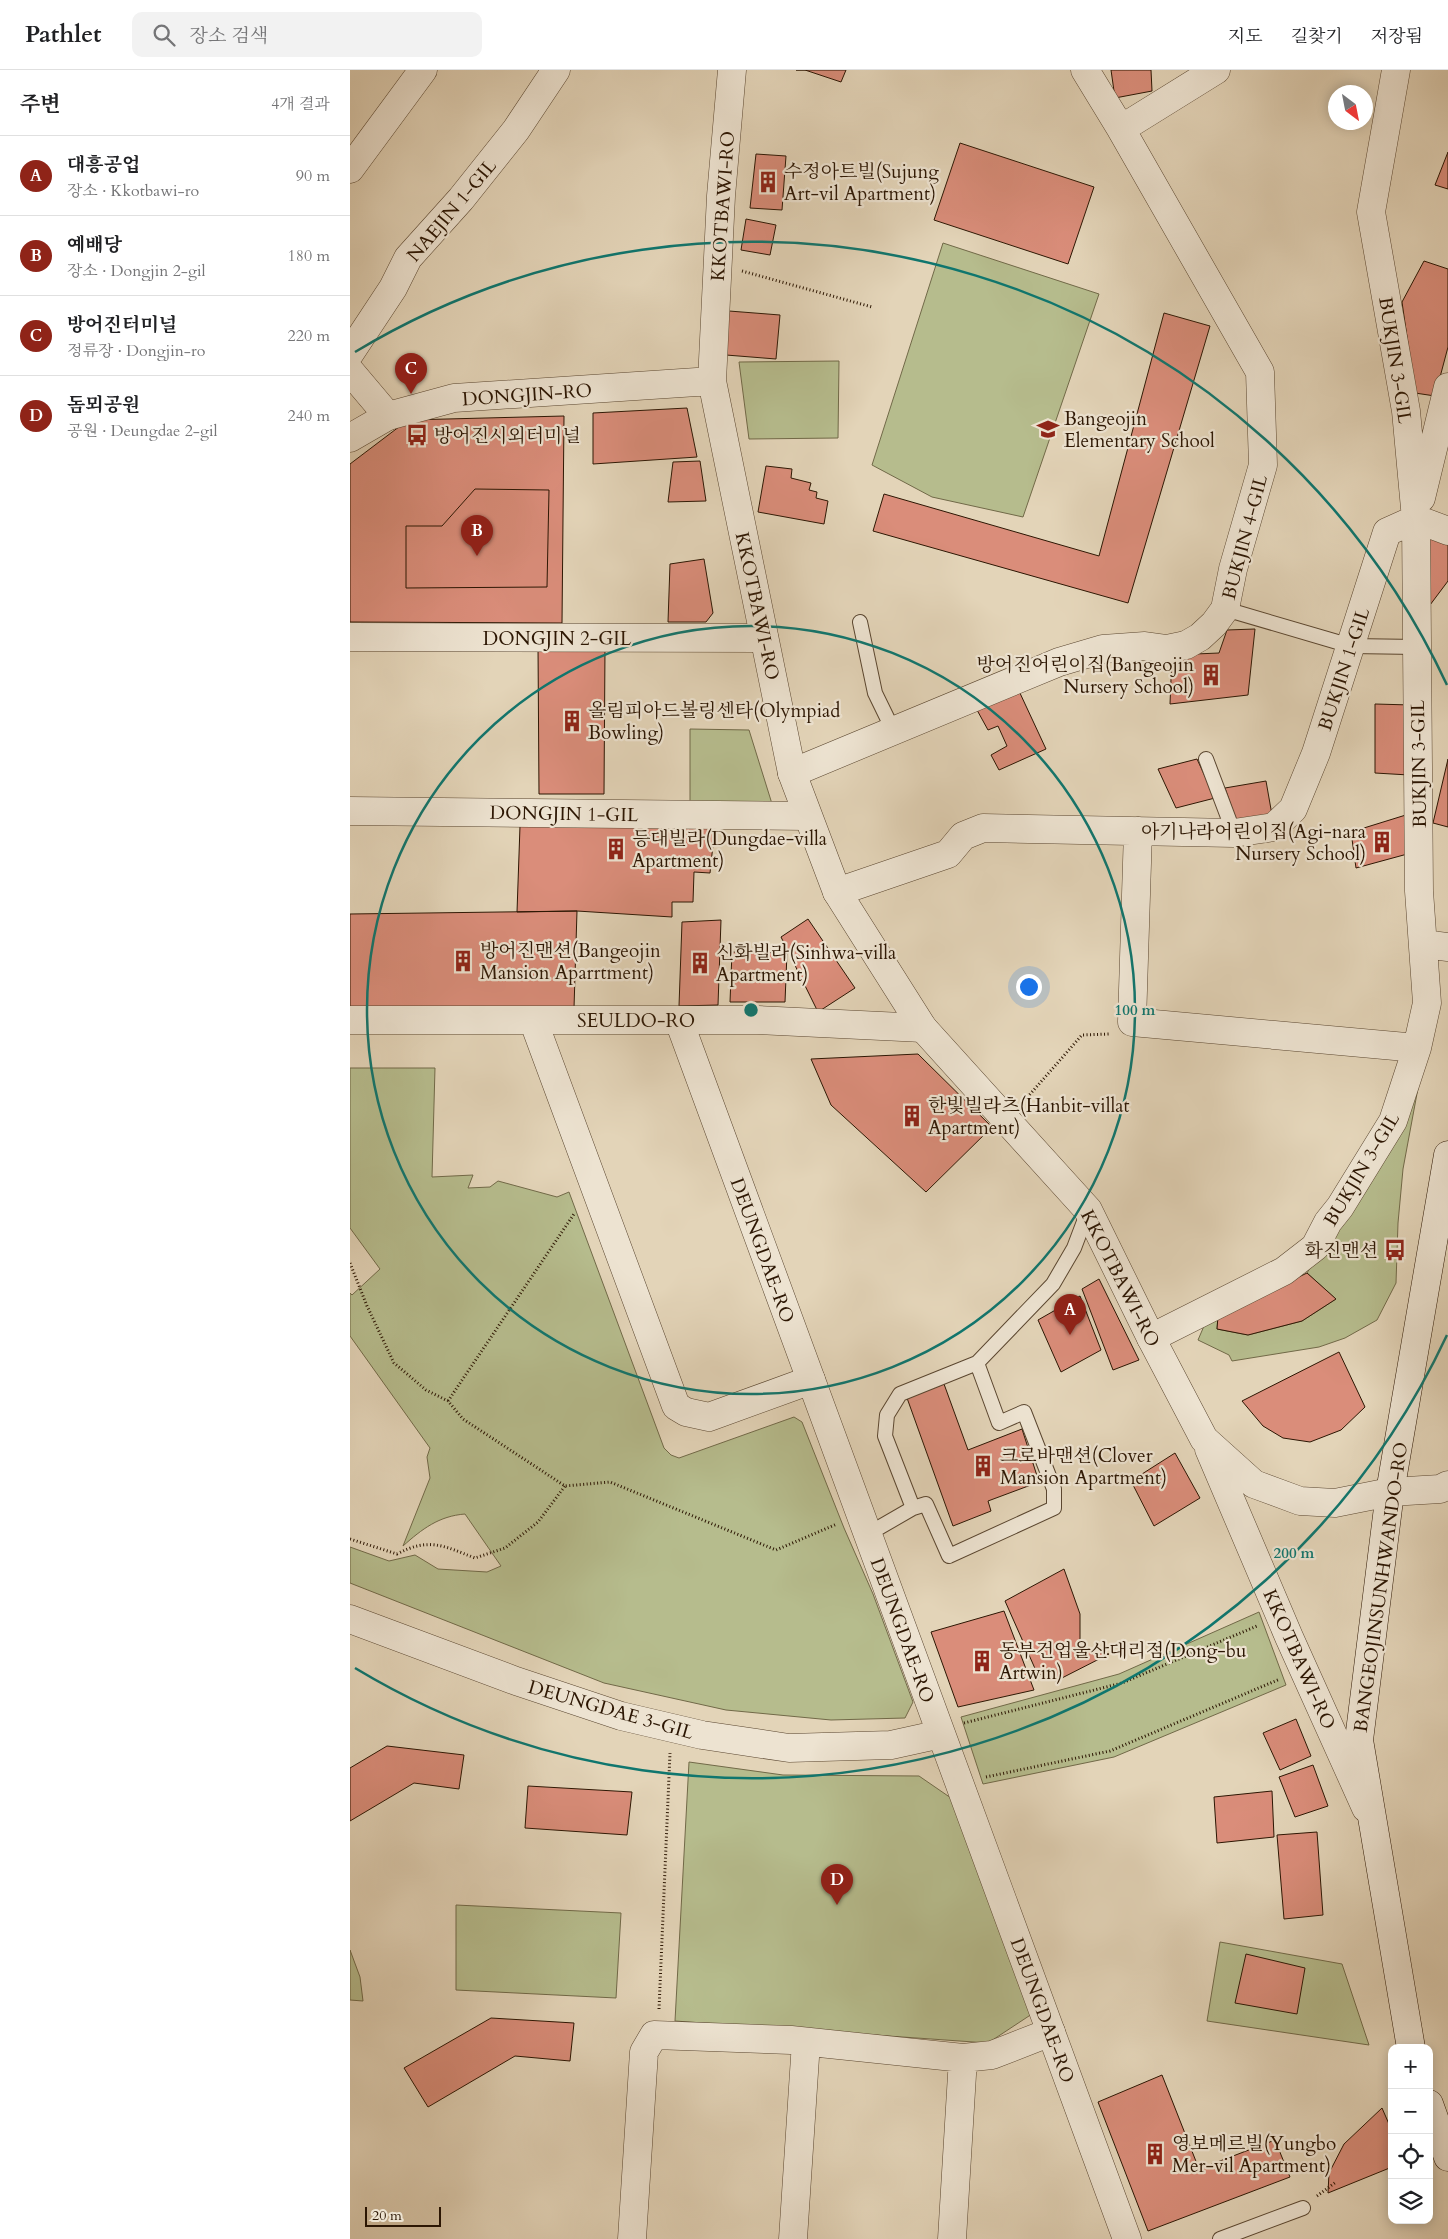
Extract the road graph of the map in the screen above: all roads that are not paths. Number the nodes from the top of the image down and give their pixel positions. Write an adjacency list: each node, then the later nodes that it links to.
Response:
1 (423, 70): 8 (street)
2 (556, 70): 9 (street, NAEJIN 1-GIL)
3 (732, 70): 11 (street, KKOTBAWI-RO)
4 (1085, 70): 7 (street, BUKJIN 4-GIL)
5 (1216, 70): 7 (street)
6 (1396, 70): 15 (street, BUKJIN 3-GIL)
7 (1121, 129): 17 (street, BUKJIN 4-GIL)
8 (350, 170)
9 (350, 353)
10 (350, 371): 13 (street)
11 (712, 381): 13 (street, DONGJIN-RO); 20 (street, KKOTBAWI-RO)
12 (1448, 387): 15 (street)
13 (388, 416): 14 (street, DONGJIN-RO)
14 (350, 438)
15 (1416, 519): 16 (street); 21 (street, BUKJIN 1-GIL); 22 (street, BUKJIN 3-GIL)
16 (1448, 531)
17 (1225, 609): 21 (lane); 23 (street, BUKJIN 4-GIL)
18 (860, 622): 23 (lane)
19 (350, 637): 20 (street, DONGJIN 2-GIL)
20 (764, 638): 25 (street, KKOTBAWI-RO)
21 (1351, 646): 22 (lane); 29 (street, BUKJIN 1-GIL)
22 (1417, 647): 31 (street, BUKJIN 3-GIL)
23 (894, 732): 25 (street, BUKJIN 4-GIL)
24 (1206, 759): 29 (lane)
25 (792, 773): 27 (street, KKOTBAWI-RO)
26 (350, 811): 27 (street, DONGJIN 1-GIL)
27 (807, 816): 30 (street, KKOTBAWI-RO)
28 (1138, 831): 29 (street, BUKJIN 1-GIL); 30 (street, BUKJIN 1-GIL); 36 (street)
29 (1234, 833)
30 (837, 892): 35 (street, KKOTBAWI-RO)
31 (1435, 945): 36 (street, BUKJIN 3-GIL)
32 (350, 1020): 33 (street, SEULDO-RO)
33 (533, 1020): 34 (street, SEULDO-RO); 41 (street)
34 (679, 1020): 35 (street, SEULDO-RO); 41 (street, DEUNGDAE-RO)
35 (923, 1028): 38 (street, KKOTBAWI-RO)
36 (1417, 1048): 39 (street, BUKJIN 3-GIL)
37 (1448, 1156): 44 (street, BANGEOJINSUNHWANDO-RO)
38 (1088, 1210): 39 (street, KKOTBAWI-RO); 40 (lane)
39 (1151, 1338): 42 (street, KKOTBAWI-RO)
40 (977, 1363): 45 (lane); 45 (lane)
41 (811, 1380): 46 (street, DEUNGDAE-RO)
42 (1204, 1439): 44 (street, KKOTBAWI-RO); 49 (street, KKOTBAWI-RO)
43 (1448, 1486): 44 (street, KKOTBAWI-RO)
44 (1390, 1492): 49 (street, BANGEOJINSUNHWANDO-RO)
45 (913, 1508): 46 (lane)
46 (864, 1524): 48 (street, DEUNGDAE-RO)
47 (350, 1619): 48 (street, DEUNGDAE 3-GIL)
48 (940, 1732): 50 (street, DEUNGDAE-RO)
49 (1373, 1823): 52 (street, BANGEOJINSUNHWANDO-RO)
50 (1051, 2032): 53 (street); 60 (street, DEUNGDAE-RO)
51 (806, 2042): 53 (street); 57 (street); 58 (street)
52 (1410, 2044)
53 (963, 2058): 59 (street)
54 (1433, 2114): 55 (street)
55 (1446, 2147)
56 (1303, 2208): 61 (lane)
57 (632, 2239)
58 (793, 2239)
59 (952, 2239)
60 (1128, 2239)
61 (1220, 2239)

